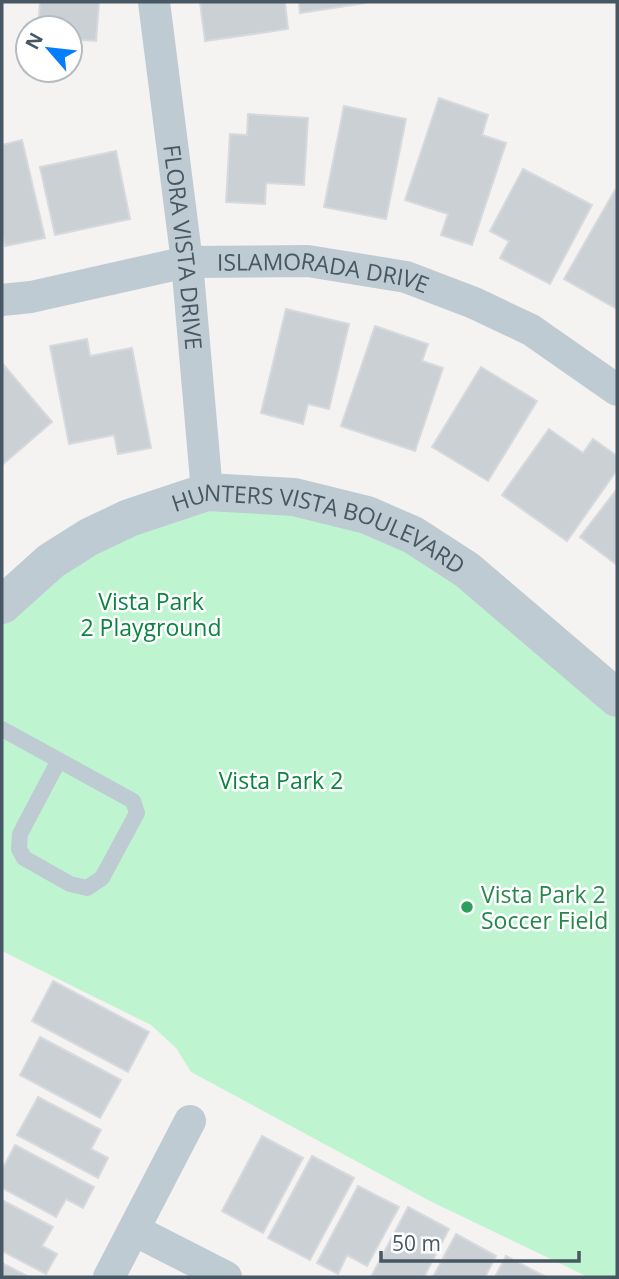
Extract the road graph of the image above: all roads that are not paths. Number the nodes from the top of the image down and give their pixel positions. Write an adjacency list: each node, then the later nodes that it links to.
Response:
1 (154, 2): 2 (street, FLORA VISTA DRIVE)
2 (187, 262): 3 (street, ISLAMORADA DRIVE); 4 (street, ISLAMORADA DRIVE); 5 (street, FLORA VISTA DRIVE)
3 (2, 300)
4 (617, 390)
5 (207, 492): 6 (street, HUNTERS VISTA BOULEVARD); 7 (street, HUNTERS VISTA BOULEVARD)
6 (2, 606)
7 (617, 698)
8 (2, 729): 9 (lane)
9 (59, 760): 9 (lane)
10 (190, 1121): 11 (street)
11 (134, 1230): 12 (street); 13 (street)
12 (109, 1277)
13 (226, 1277)

